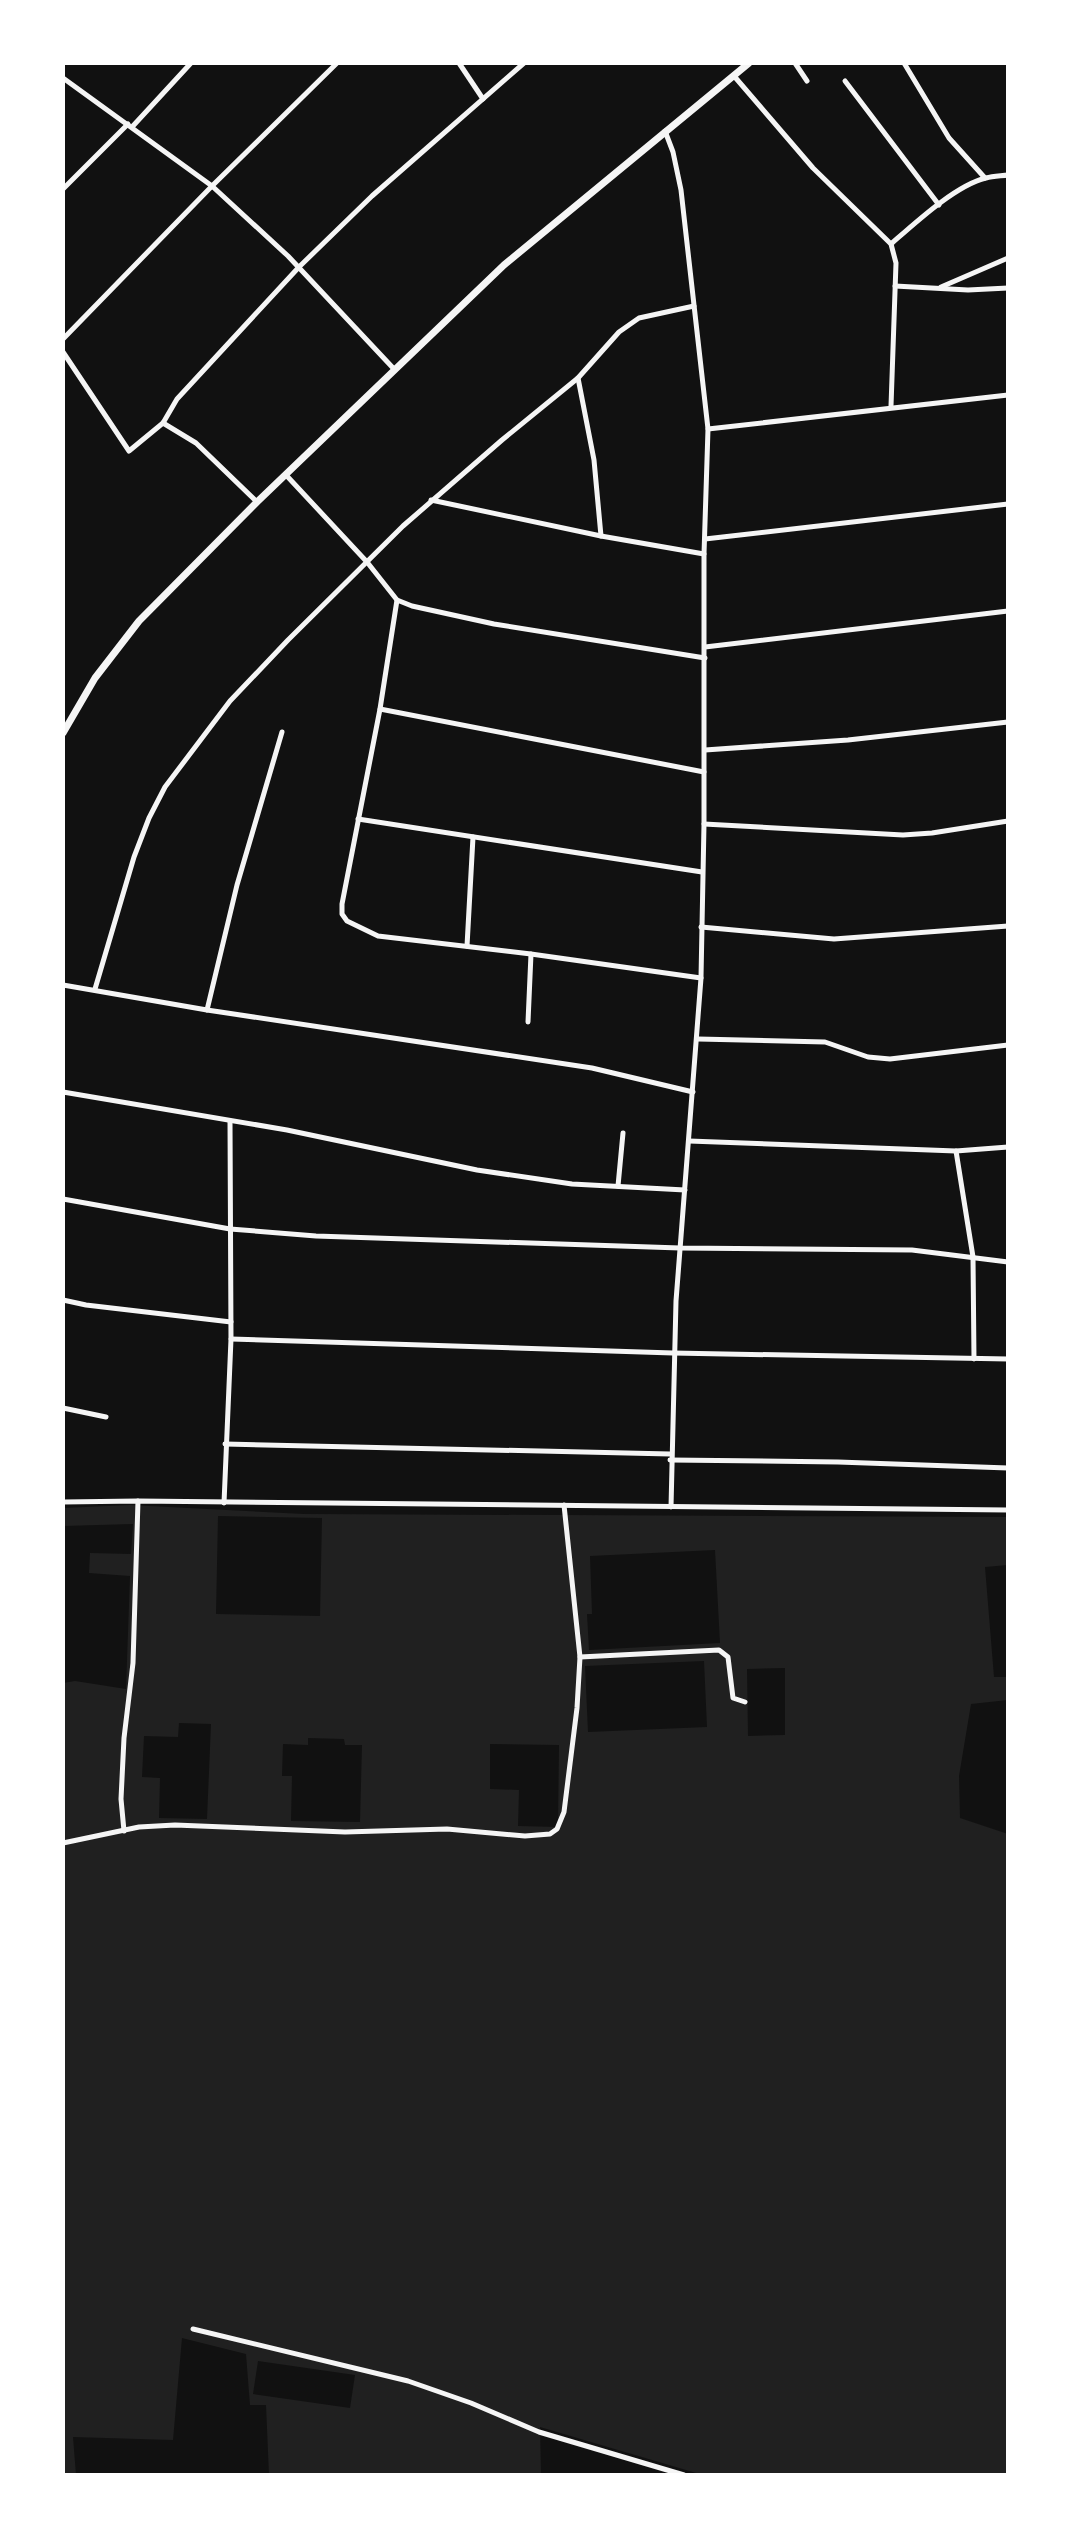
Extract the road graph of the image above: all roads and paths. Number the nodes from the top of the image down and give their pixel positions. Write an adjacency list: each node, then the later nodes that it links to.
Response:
1 (191, 63): 13 (street)
2 (337, 63): 17 (street)
3 (459, 63): 12 (street)
4 (524, 63): 12 (street)
5 (749, 63): 8 (main road)
6 (795, 63): 10 (street)
7 (904, 63): 16 (street)
8 (734, 76): 14 (main road); 20 (street)
9 (63, 78): 13 (street)
10 (807, 80)
11 (845, 81): 19 (street)
12 (483, 99): 22 (street)
13 (130, 125): 17 (street); 18 (street)
14 (665, 131): 26 (street); 29 (main road)
15 (1008, 175): 16 (street)
16 (985, 178): 19 (street)
17 (212, 186): 22 (street); 27 (street)
18 (63, 189)
19 (939, 205): 20 (street)
20 (891, 243): 23 (street)
21 (1008, 258): 24 (street)
22 (299, 267): 29 (street); 33 (street)
23 (895, 286): 24 (street); 32 (street)
24 (938, 288): 25 (street)
25 (1008, 288)
26 (694, 306): 30 (street); 34 (street)
27 (63, 339)
28 (63, 352): 33 (street)
29 (394, 369): 35 (main road)
30 (578, 378): 36 (street); 39 (street)
31 (1008, 395): 32 (street)
32 (891, 406): 34 (street)
33 (163, 423): 37 (street)
34 (708, 429): 40 (street)
35 (286, 475): 37 (main road); 42 (street)
36 (431, 500): 39 (street); 42 (street)
37 (257, 502): 50 (main road)
38 (1008, 504): 40 (street)
39 (601, 536): 41 (street)
40 (705, 539): 41 (street)
41 (704, 554): 45 (street)
42 (367, 562): 43 (street); 64 (street)
43 (397, 600): 46 (street); 47 (street)
44 (1008, 611): 45 (street)
45 (705, 647): 46 (street)
46 (705, 658): 51 (street)
47 (380, 709): 52 (street); 53 (street)
48 (1008, 722): 51 (street)
49 (282, 732): 65 (street)
50 (63, 733)
51 (705, 750): 52 (street)
52 (704, 772): 55 (street)
53 (358, 819): 56 (street); 60 (street)
54 (1008, 821): 55 (street)
55 (704, 824): 57 (street)
56 (473, 837): 57 (street); 60 (street)
57 (702, 872): 59 (street)
58 (1008, 926): 59 (street)
59 (701, 927): 62 (street)
60 (467, 946): 61 (street)
61 (531, 954): 62 (street); 66 (street)
62 (701, 978): 67 (street)
63 (63, 985): 64 (street)
64 (94, 989): 65 (street)
65 (207, 1010): 70 (street)
66 (527, 1022)
67 (698, 1039): 68 (street); 70 (street)
68 (1008, 1045)
69 (63, 1092): 71 (street)
70 (693, 1092): 73 (street)
71 (230, 1121): 76 (street); 79 (street)
72 (624, 1133): 76 (street)
73 (689, 1140): 75 (street); 77 (street)
74 (1008, 1147): 75 (street)
75 (956, 1150): 81 (street)
76 (618, 1186): 77 (street)
77 (685, 1190): 80 (street)
78 (63, 1199): 79 (street)
79 (230, 1229): 80 (street); 84 (street)
80 (680, 1248): 81 (street); 86 (street)
81 (974, 1257): 82 (street); 87 (street)
82 (1008, 1262)
83 (63, 1300): 84 (street)
84 (231, 1322): 85 (street)
85 (231, 1339): 86 (street); 91 (street)
86 (673, 1353): 87 (street); 92 (street)
87 (974, 1359): 88 (street)
88 (1008, 1359)
89 (63, 1408): 90 (street)
90 (106, 1417)
91 (225, 1444): 92 (street); 96 (street)
92 (670, 1457): 93 (street); 98 (street)
93 (1008, 1468)
94 (138, 1501): 95 (street); 96 (street); 102 (street)
95 (63, 1502)
96 (224, 1503): 97 (street)
97 (564, 1505): 98 (street); 100 (street)
98 (671, 1507): 99 (street)
99 (1008, 1510)
100 (580, 1657): 101 (street); 102 (street)
101 (745, 1702)
102 (124, 1831): 103 (street)
103 (63, 1843)
104 (192, 2329): 105 (street)
105 (684, 2475)

